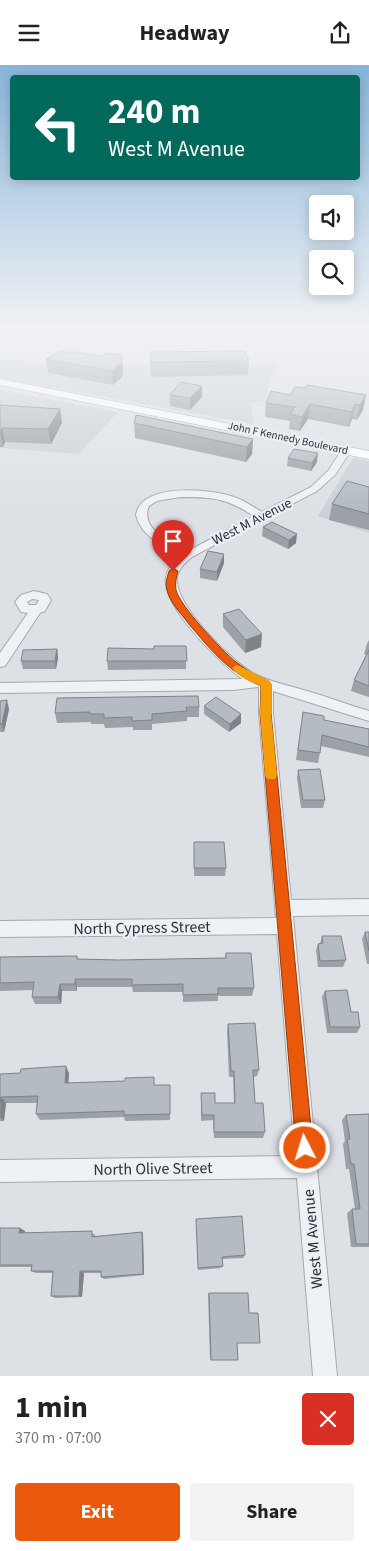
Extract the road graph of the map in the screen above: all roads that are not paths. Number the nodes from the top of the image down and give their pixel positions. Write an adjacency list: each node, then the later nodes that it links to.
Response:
1 (26, 387): 2 (main road, John F Kennedy Boulevard)
2 (346, 451): 3 (main road, John F Kennedy Boulevard); 4 (street, West M Avenue)
3 (369, 455)
4 (262, 517): 5 (street, West M Avenue); 5 (street)
5 (188, 555): 8 (street, West M Avenue)
6 (36, 610): 7 (street)
7 (0, 663)
8 (262, 682): 9 (street); 10 (street); 12 (street, West M Avenue)
9 (0, 688)
10 (369, 716)
11 (369, 907): 12 (street, North Cypress Street)
12 (283, 917): 13 (street, North Cypress Street); 14 (street, West M Avenue)
13 (0, 929)
14 (306, 1167): 15 (street, North Olive Street); 16 (street, West M Avenue)
15 (0, 1171)
16 (325, 1376)

